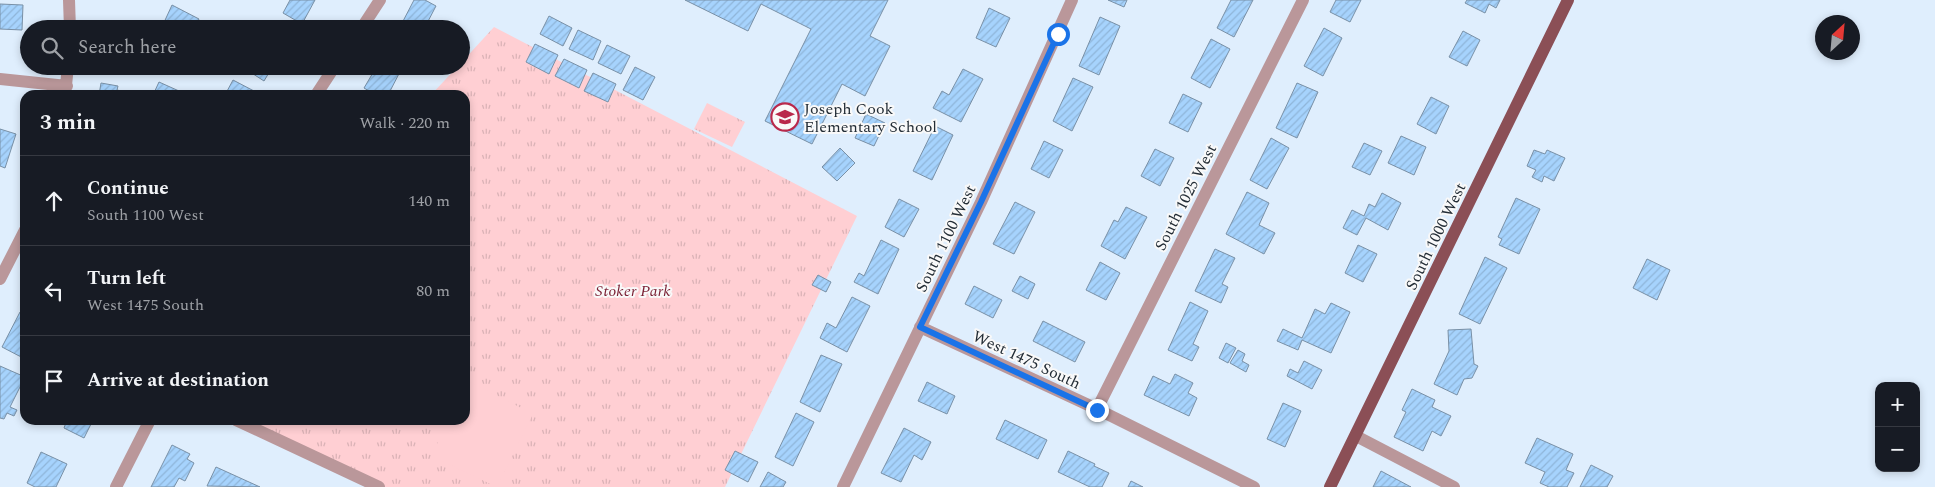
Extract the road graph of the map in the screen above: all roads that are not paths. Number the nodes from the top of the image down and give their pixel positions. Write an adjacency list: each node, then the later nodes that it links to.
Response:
1 (69, 0): 6 (street)
2 (380, 0): 7 (street)
3 (1072, 0): 16 (street, South 1100 West)
4 (1303, 0): 17 (street, South 1025 West)
5 (1568, 0): 20 (main road, South 1000 West)
6 (70, 20)
7 (367, 20)
8 (67, 75): 12 (street)
9 (330, 75): 13 (street)
10 (0, 79): 11 (street)
11 (60, 90)
12 (66, 90)
13 (319, 90)
14 (20, 240): 15 (street)
15 (0, 279)
16 (920, 327): 17 (street, West 1475 South); 23 (street, South 1100 West)
17 (1097, 410): 24 (street, West 1475 South)
18 (147, 425): 21 (street)
19 (247, 425): 22 (street)
20 (1356, 436): 25 (main road, South 1000 West); 26 (street)
21 (116, 487)
22 (378, 487)
23 (843, 487)
24 (1254, 487)
25 (1330, 487)
26 (1454, 487)

